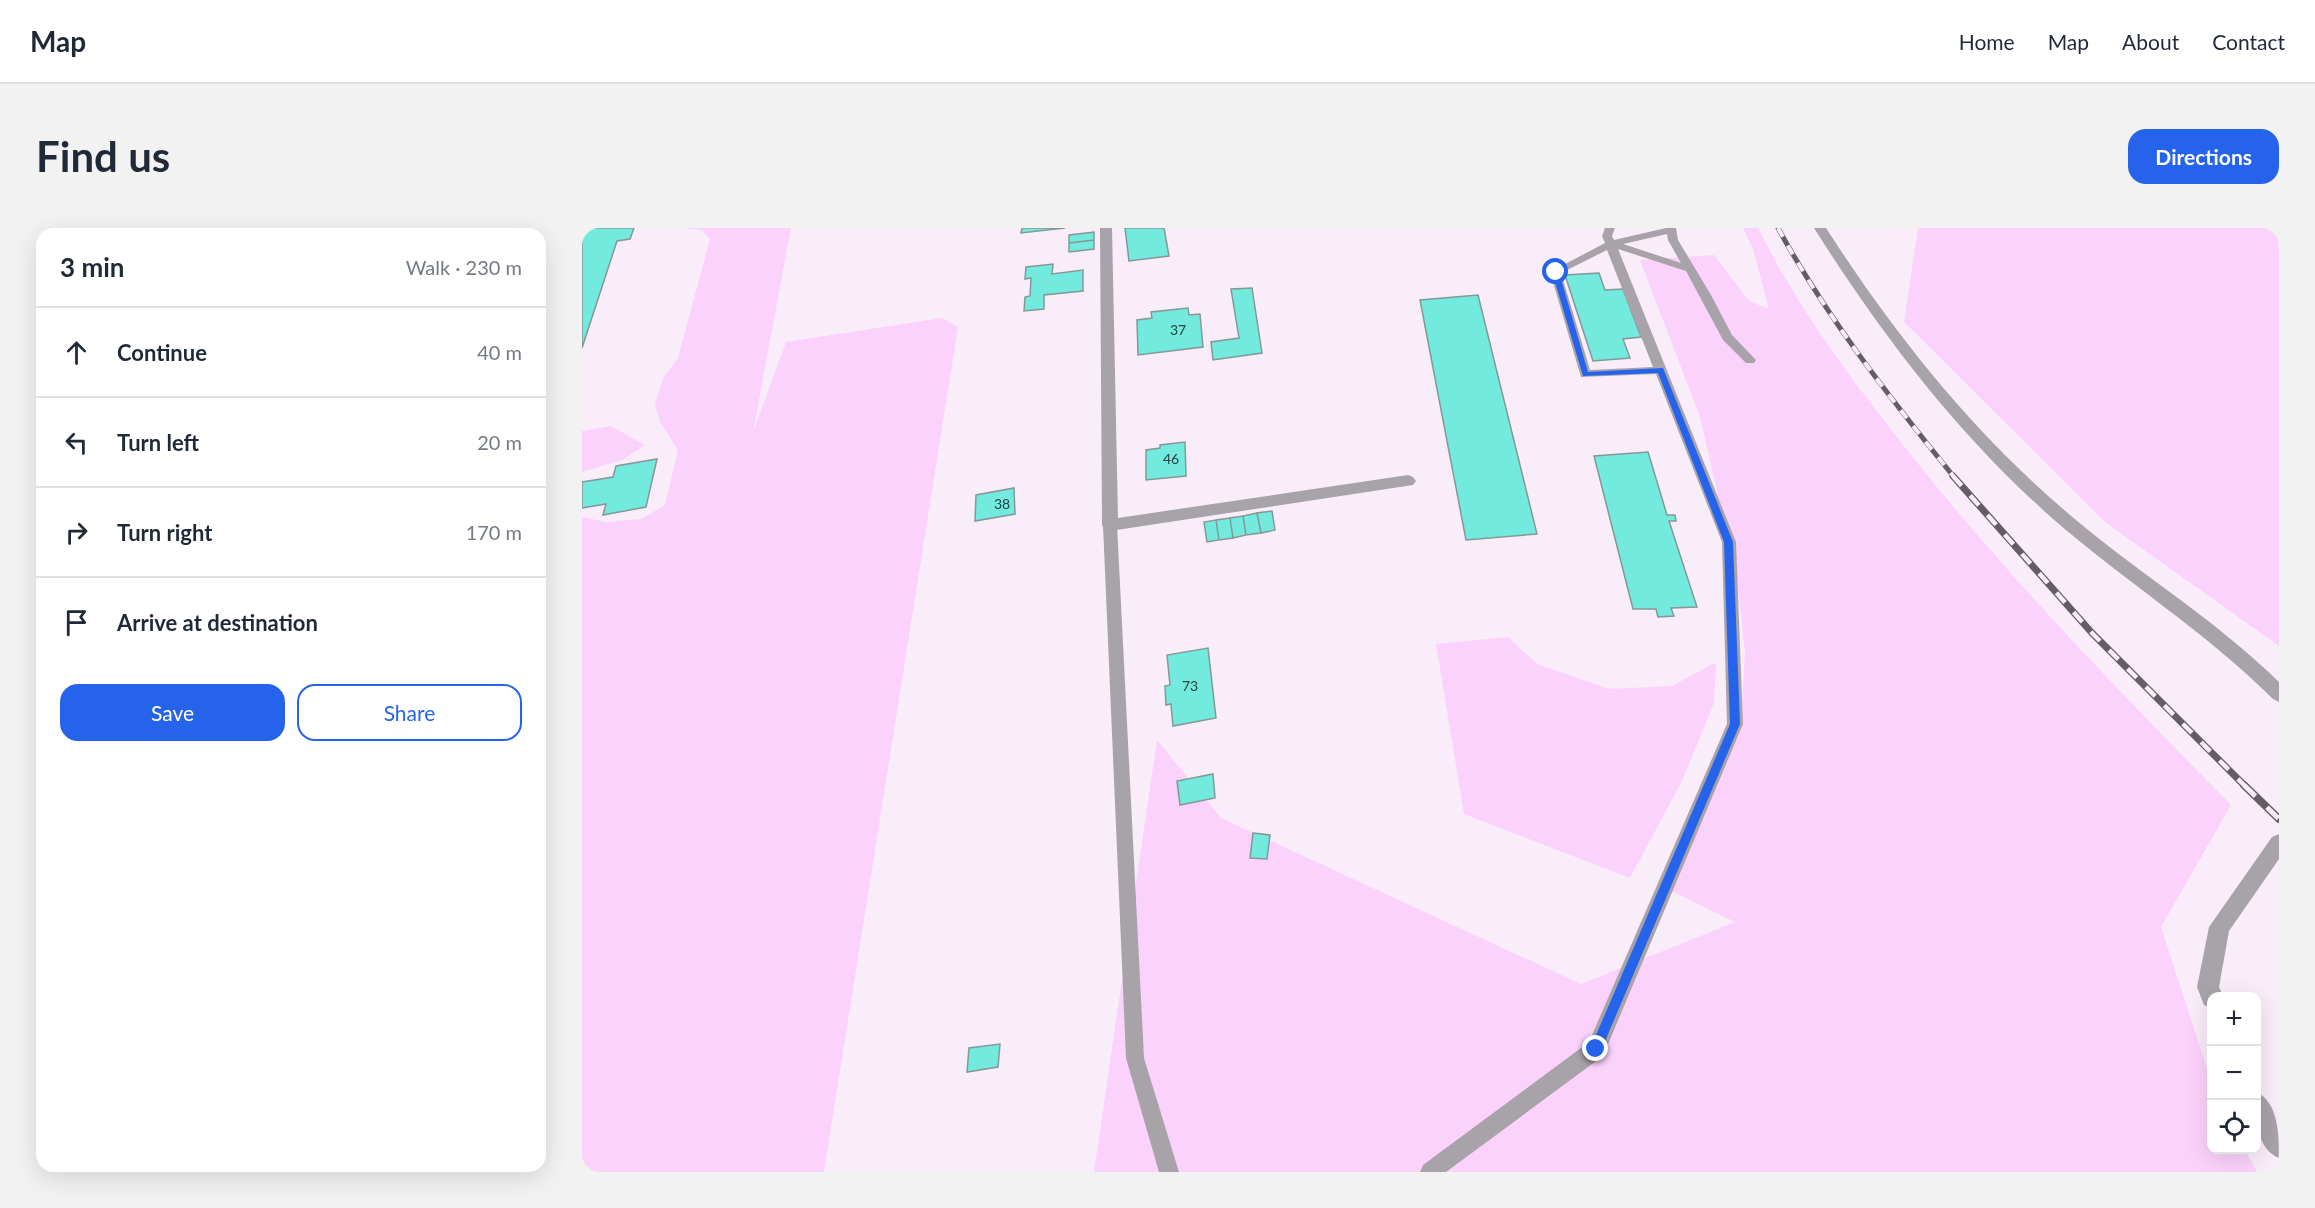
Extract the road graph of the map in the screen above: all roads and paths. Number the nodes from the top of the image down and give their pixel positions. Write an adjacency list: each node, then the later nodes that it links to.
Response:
1 (1107, 228): 10 (street)
2 (1610, 228): 5 (lane)
3 (1820, 228): 11 (street)
4 (1671, 229): 5 (lane); 6 (lane)
5 (1611, 244): 6 (lane); 8 (lane); 8 (lane)
6 (1690, 269): 7 (lane)
7 (1750, 360)
8 (1660, 370): 17 (lane)
9 (1408, 481): 10 (street)
10 (1110, 525): 16 (lane)
11 (2279, 694)
12 (2279, 843): 13 (street)
13 (2210, 992)
14 (2261, 1112): 15 (street)
15 (2279, 1146)
16 (1168, 1172)
17 (1430, 1172)

